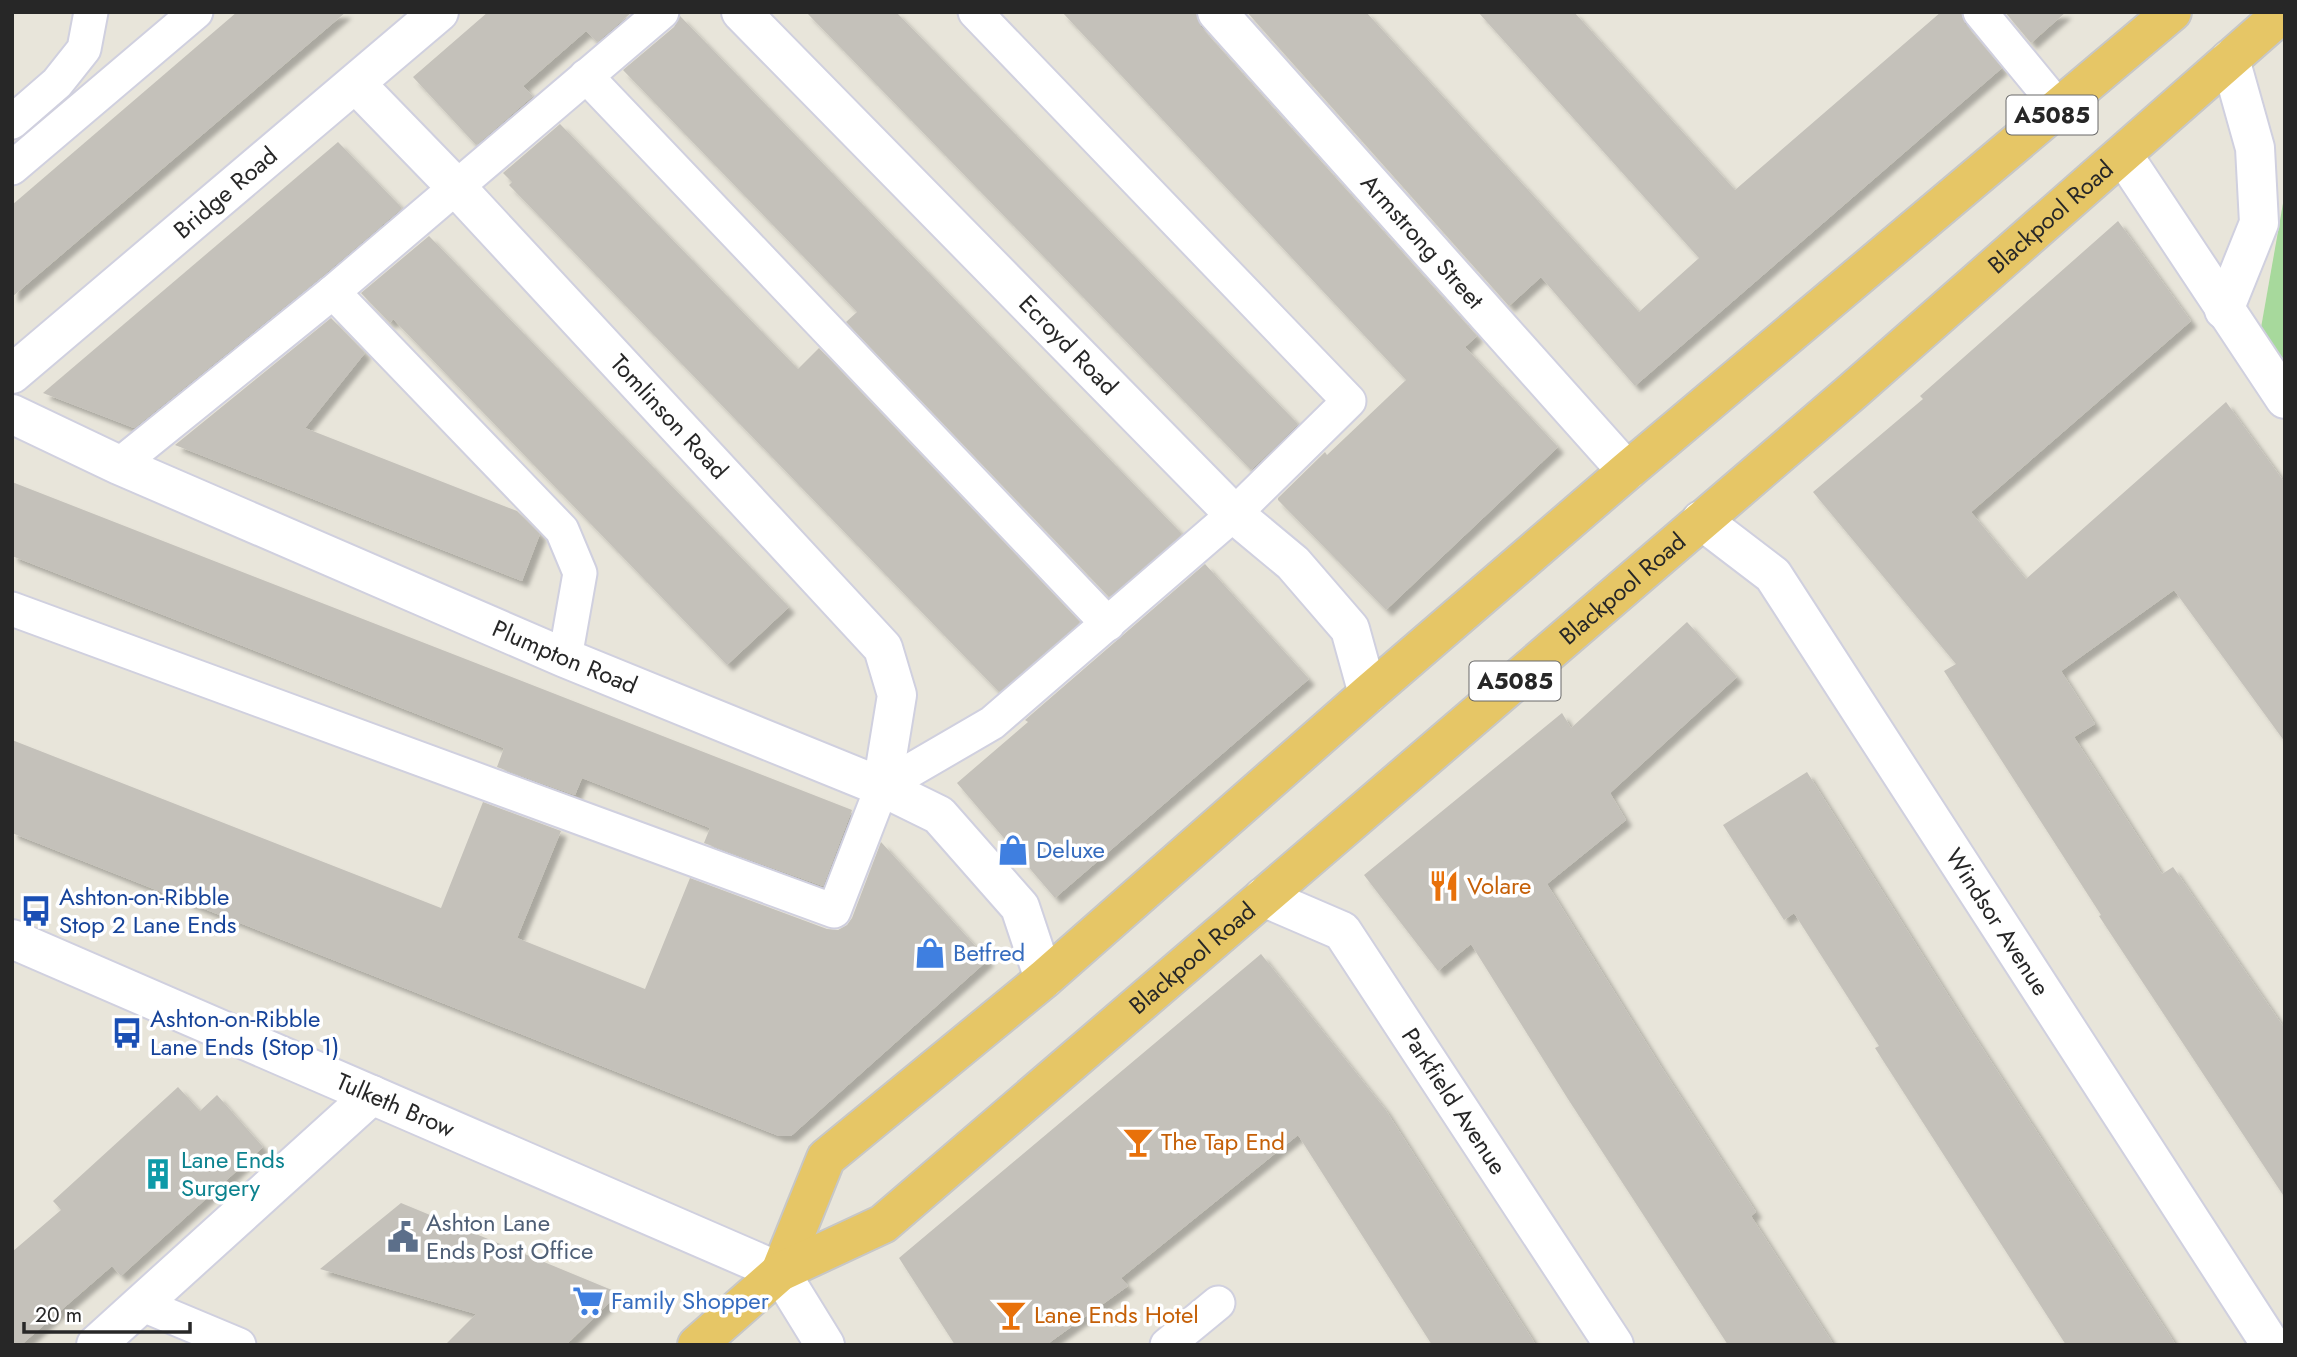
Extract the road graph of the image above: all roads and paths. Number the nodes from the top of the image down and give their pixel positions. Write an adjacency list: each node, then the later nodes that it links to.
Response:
1 (91, 12): 15 (lane)
2 (195, 12): 17 (lane)
3 (439, 12): 13 (street, Bridge Road)
4 (662, 12): 12 (lane)
5 (741, 12): 26 (street, Ecroyd Road)
6 (975, 12): 26 (lane)
7 (1217, 12): 25 (street, Armstrong Street)
8 (1980, 12): 14 (lane)
9 (2172, 12): 14 (highway, Blackpool Road / A5085)
10 (2284, 12): 11 (highway, Blackpool Road / A5085)
11 (2230, 59): 16 (highway, Blackpool Road / A5085); 20 (street)
12 (586, 76): 18 (lane); 29 (lane)
13 (356, 84): 18 (street, Tomlinson Road); 21 (street, Bridge Road)
14 (2060, 108): 25 (highway, Blackpool Road / A5085)
15 (12, 122)
16 (2123, 155): 20 (street); 27 (highway, Blackpool Road / A5085)
17 (12, 168)
18 (457, 187): 19 (lane); 32 (street, Tomlinson Road)
19 (333, 292): 24 (lane); 30 (lane)
20 (2224, 310): 22 (street)
21 (12, 374)
22 (2285, 399)
23 (12, 414): 24 (street, Plumpton Road)
24 (119, 465): 30 (street, Plumpton Road)
25 (1627, 471): 31 (highway, Blackpool Road / A5085)
26 (1234, 514): 29 (lane); 31 (street, Ecroyd Road)
27 (1701, 520): 33 (highway, Blackpool Road / A5085); 46 (street, Windsor Avenue)
28 (12, 609): 32 (lane)
29 (1108, 624): 32 (lane)
30 (565, 658): 32 (street, Plumpton Road)
31 (1368, 694): 35 (highway, Blackpool Road / A5085)
32 (882, 787): 35 (street, Plumpton Road)
33 (1264, 897): 37 (highway, Blackpool Road / A5085); 45 (street, Parkfield Avenue)
34 (18, 949): 36 (street, Tulketh Brow)
35 (1044, 979): 37 (highway, Blackpool Road / A5085)
36 (372, 1095): 37 (street, Tulketh Brow); 39 (street)
37 (780, 1272): 42 (highway, Blackpool Road / A5085); 43 (street)
38 (1218, 1303): 44 (lane)
39 (141, 1304): 40 (street); 41 (lane)
40 (96, 1345)
41 (239, 1345)
42 (696, 1345)
43 (825, 1345)
44 (1167, 1345)
45 (1614, 1345)
46 (2270, 1345)

